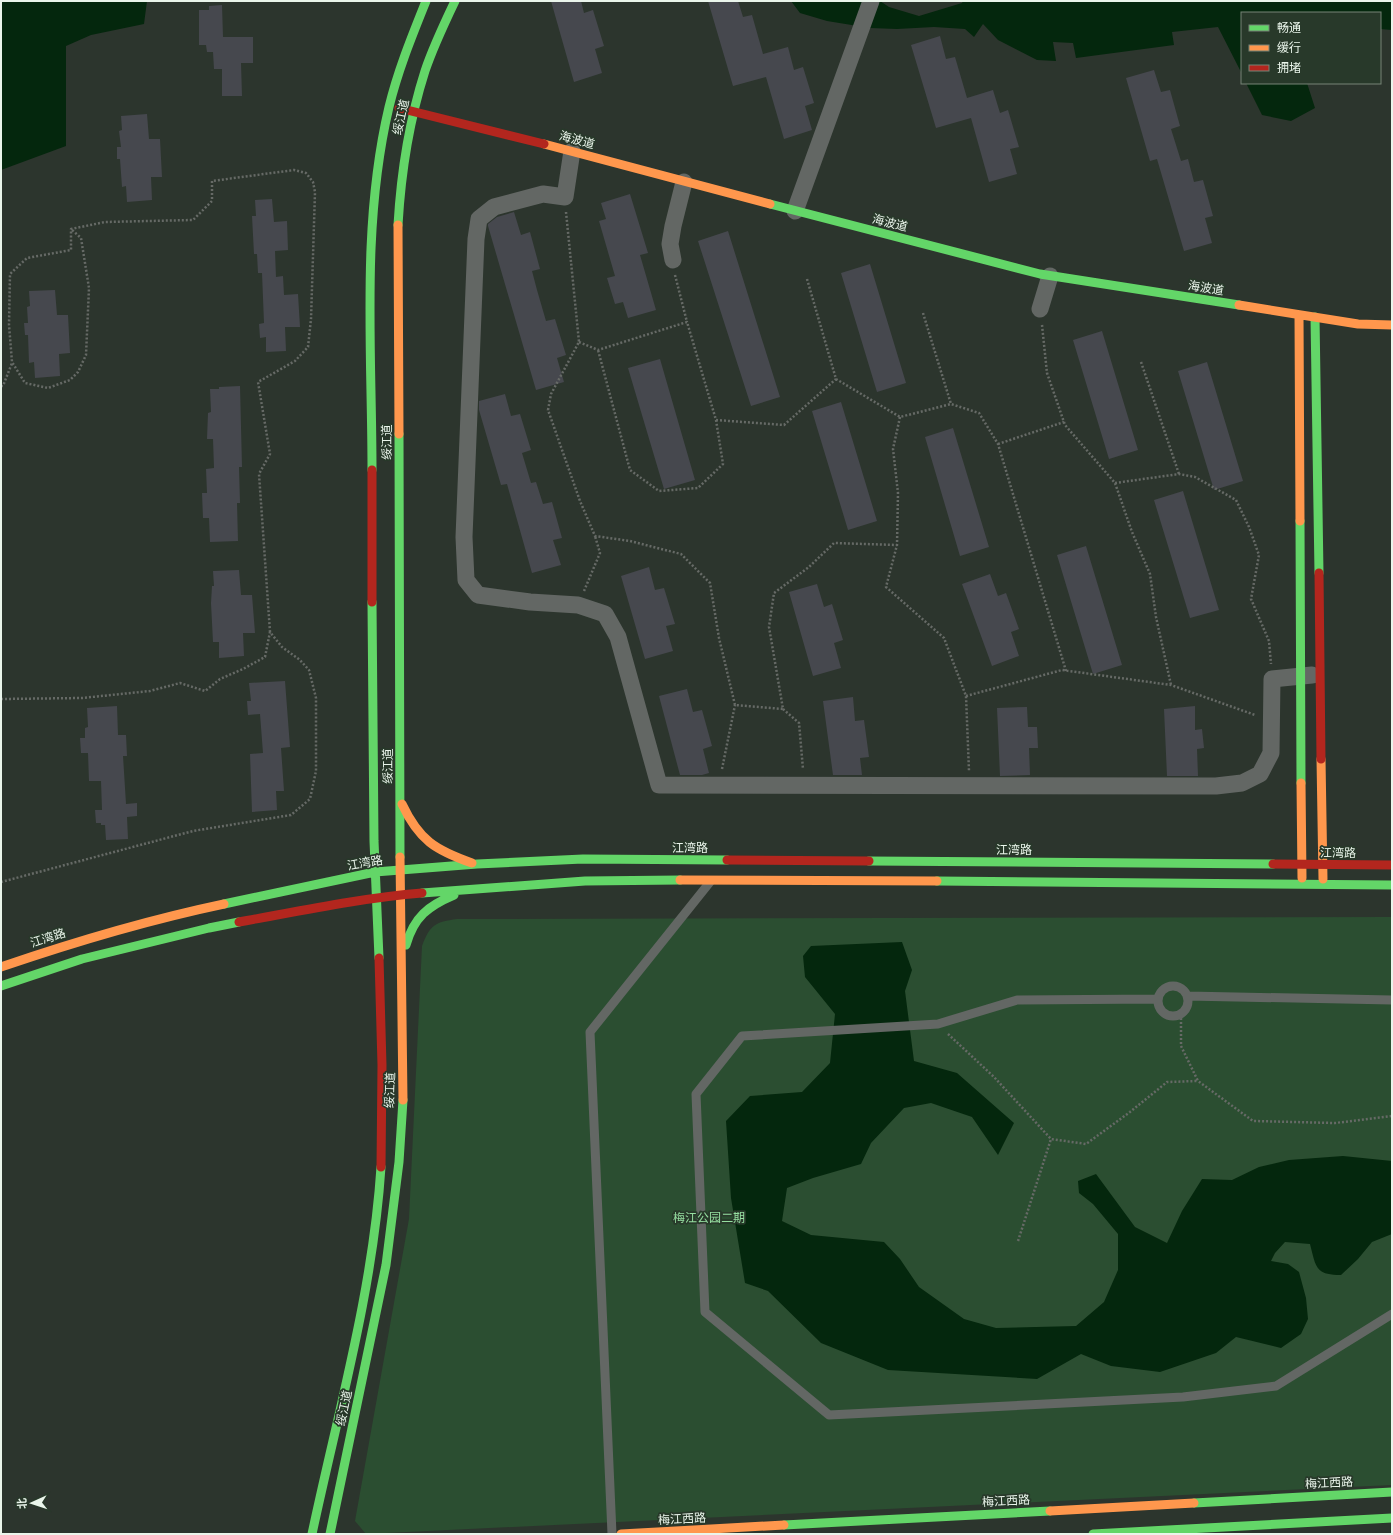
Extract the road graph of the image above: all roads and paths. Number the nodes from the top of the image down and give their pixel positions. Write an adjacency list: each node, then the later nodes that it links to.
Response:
1 (426, 1): 4 (main road, 绥江道)
2 (455, 1): 5 (main road, 绥江道)
3 (871, 1): 9 (street)
4 (390, 105): 5 (main road, 海波道); 51 (main road, 绥江道)
5 (414, 111): 6 (main road, 海波道); 50 (main road, 绥江道)
6 (572, 151): 7 (main road, 海波道); 8 (street)
7 (684, 182): 9 (main road, 海波道); 11 (street)
8 (565, 197): 20 (path); 35 (street)
9 (795, 211): 12 (main road, 海波道)
10 (71, 229): 22 (path); 22 (path); 36 (path)
11 (674, 268): 18 (path)
12 (1050, 276): 14 (street); 16 (main road, 海波道)
13 (807, 278): 24 (path)
14 (1040, 308): 29 (path)
15 (923, 313): 26 (path)
16 (1299, 315): 17 (main road, 海波道); 39 (main road)
17 (1315, 317): 19 (main road, 海波道); 38 (main road)
18 (687, 322): 21 (path); 28 (path)
19 (1392, 325)
20 (579, 342): 21 (path); 33 (path)
21 (598, 350): 28 (path)
22 (12, 362): 25 (path)
23 (1141, 362): 31 (path)
24 (836, 379): 27 (path); 28 (path)
25 (1, 386)
26 (951, 404): 27 (path); 30 (path)
27 (900, 417): 34 (path)
28 (716, 420)
29 (1064, 422): 30 (path); 32 (path)
30 (998, 444): 37 (path)
31 (1179, 474): 32 (path); 40 (path)
32 (1115, 483): 41 (path)
33 (595, 536): 35 (path); 44 (path)
34 (897, 545): 42 (path); 45 (path)
35 (578, 605): 48 (street)
36 (270, 632): 43 (path); 63 (path)
37 (1066, 671): 41 (path); 42 (path)
38 (1320, 674): 39 (street); 57 (main road)
39 (1301, 676): 40 (street); 56 (main road)
40 (1272, 679): 49 (street)
41 (1171, 685): 46 (path)
42 (966, 696): 47 (path)
43 (1, 699)
44 (735, 705): 45 (path); 48 (path)
45 (783, 709): 49 (path)
46 (1261, 718)
47 (969, 774)
48 (718, 786): 49 (street)
49 (804, 786)
50 (400, 801): 54 (main road, 绥江道); 55 (main road)
51 (374, 802): 52 (main road); 61 (main road, 绥江道)
52 (385, 830)
53 (391, 842): 54 (main road)
54 (400, 858): 59 (main road, 绥江道); 60 (main road)
55 (476, 864): 56 (main road, 江湾路); 60 (main road, 江湾路); 67 (main road)
56 (1302, 864): 57 (main road, 江湾路); 64 (main road)
57 (1323, 865): 58 (main road, 江湾路); 65 (main road)
58 (1392, 865)
59 (401, 870): 60 (main road, 江湾路); 61 (main road, 江湾路); 68 (main road, 绥江道)
60 (413, 870): 68 (main road)
61 (375, 872): 69 (main road, 绥江道); 74 (main road, 江湾路)
62 (712, 878): 64 (main road); 67 (main road); 91 (lane)
63 (1, 882)
64 (1302, 884): 65 (main road)
65 (1323, 884): 66 (main road)
66 (1392, 885)
67 (477, 889): 68 (main road); 72 (main road)
68 (404, 898): 69 (main road); 70 (main road); 72 (main road, 绥江道)
69 (377, 899): 73 (main road, 绥江道); 75 (main road)
70 (392, 921)
71 (386, 935): 73 (main road)
72 (402, 962): 90 (main road, 绥江道)
73 (379, 963): 89 (main road, 绥江道)
74 (1, 967)
75 (1, 986)
76 (1187, 996): 77 (lane); 78 (lane); 79 (lane)
77 (1158, 999): 79 (lane); 80 (lane)
78 (1392, 1000)
79 (1181, 1014): 81 (path)
80 (938, 1024): 83 (path); 85 (lane)
81 (1198, 1081): 82 (path); 83 (path)
82 (1392, 1116)
83 (1051, 1139): 84 (path)
84 (1018, 1241)
85 (1392, 1314)
86 (1392, 1492): 88 (main road, 梅江西路)
87 (1392, 1518): 93 (main road)
88 (727, 1531): 92 (main road, 梅江西路)
89 (312, 1534)
90 (330, 1534)
91 (612, 1534)
92 (621, 1534)
93 (1093, 1534)

